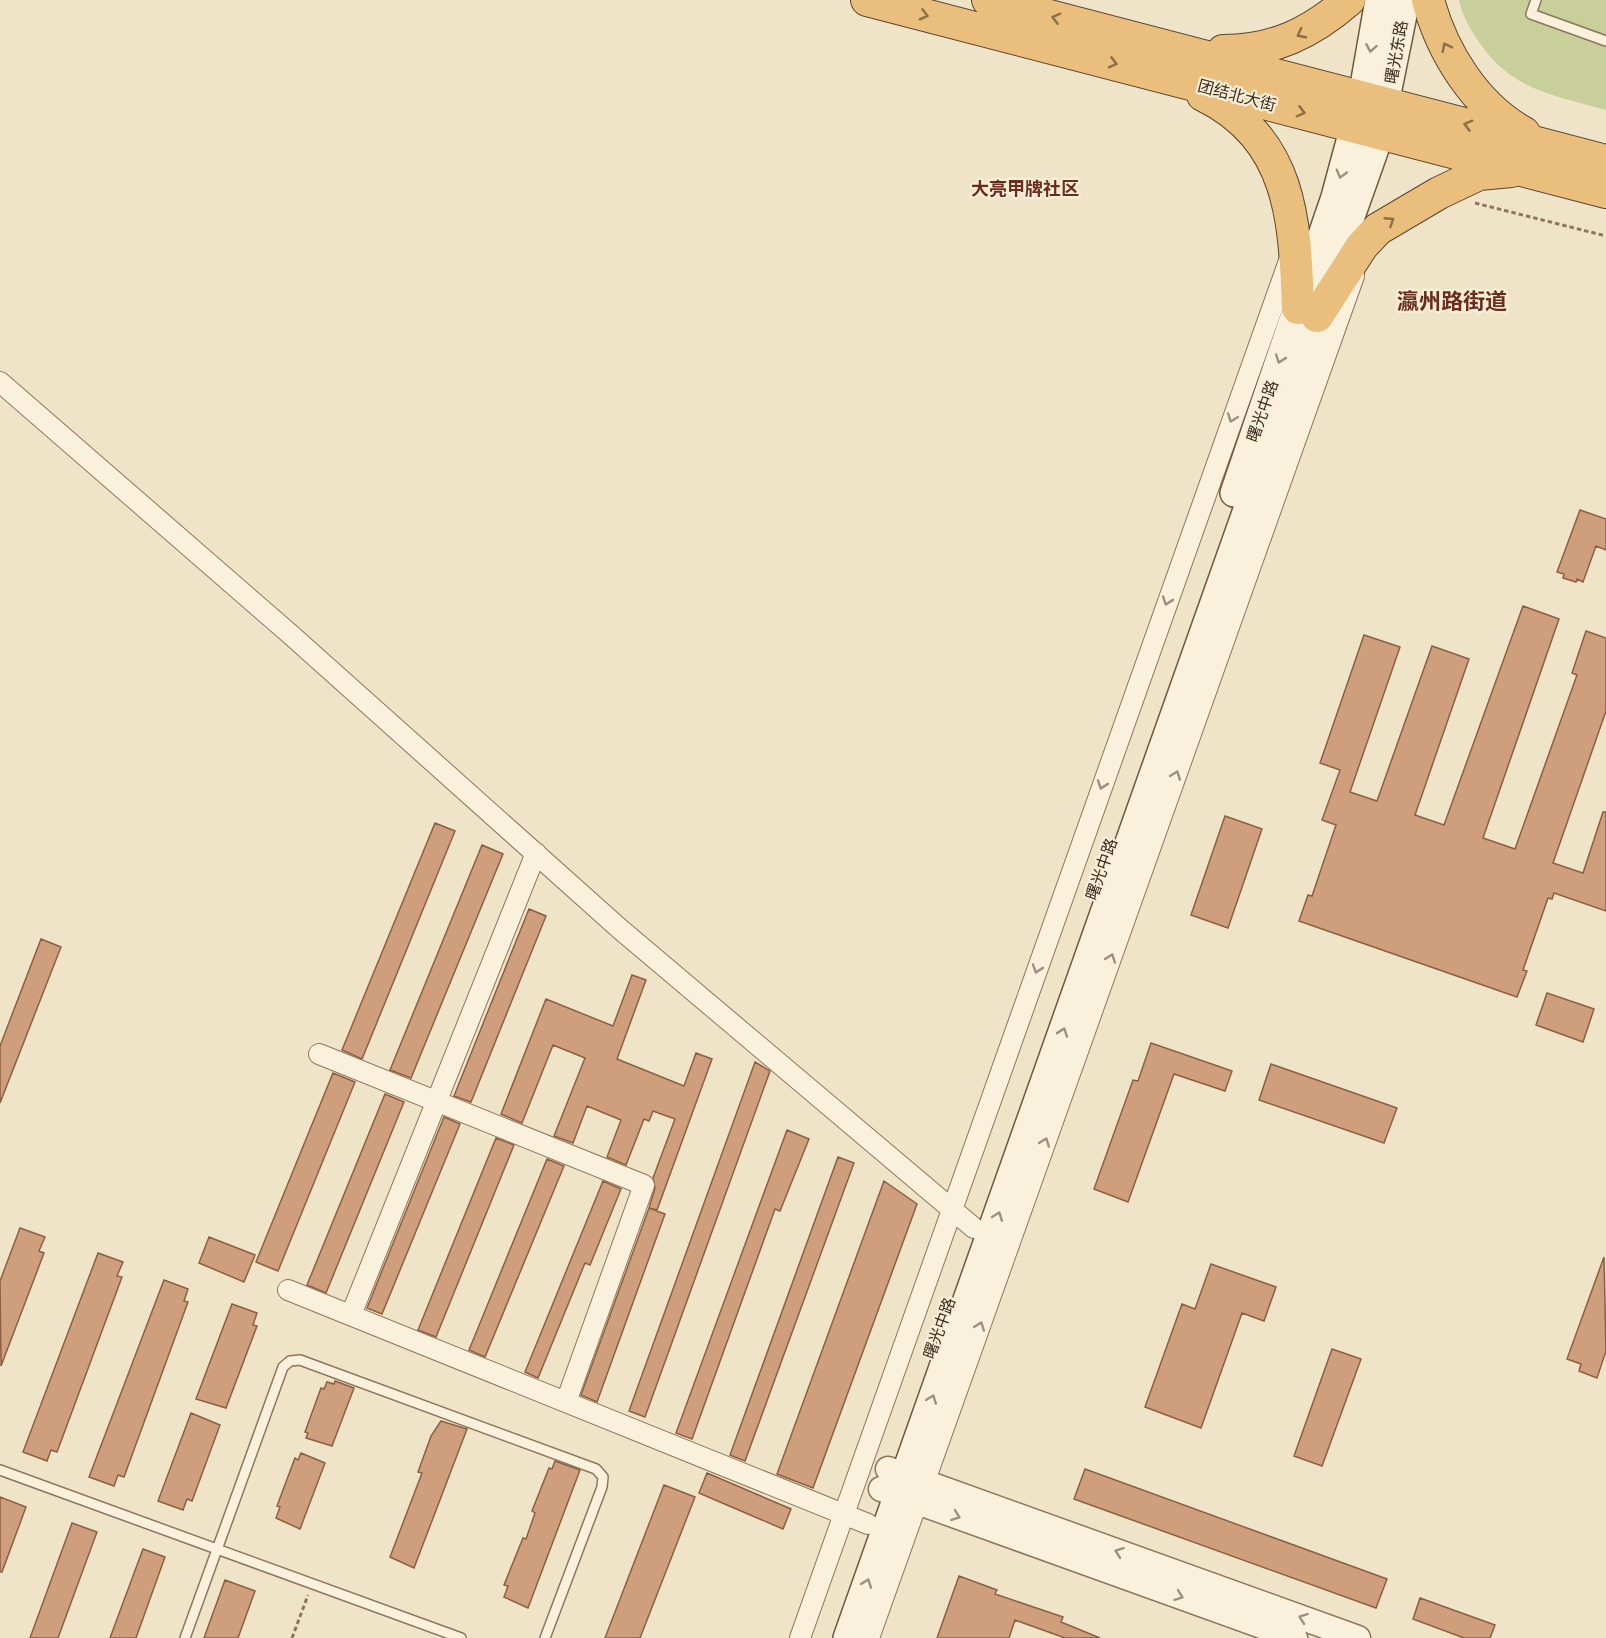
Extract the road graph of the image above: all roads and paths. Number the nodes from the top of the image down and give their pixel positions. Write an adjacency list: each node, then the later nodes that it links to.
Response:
1 (867, 0): 9 (highway, 团结北大街, one-way to 9)
2 (988, 0): 9 (highway, 团结北大街, one-way to 2)
3 (1349, 0): 9 (highway, one-way to 9)
4 (1379, 0): 10 (main road, 曙光东路, one-way to 10)
5 (1406, 0): 10 (main road, 曙光东路)
6 (1428, 0): 11 (highway, one-way to 6)
7 (1536, 0): 8 (lane)
8 (1606, 40)
9 (1162, 60): 10 (highway, 团结北大街); 18 (highway)
10 (1371, 115): 11 (highway, 团结北大街, one-way to 10); 13 (highway, 团结北大街); 19 (main road, 曙光中路)
11 (1545, 145): 12 (highway, 团结北大街)
12 (1606, 160)
13 (1545, 176): 14 (highway, 团结北大街); 15 (highway)
14 (1606, 192)
15 (1439, 193): 16 (path); 17 (highway, one-way to 15)
16 (1606, 236)
17 (1367, 242): 19 (highway); 30 (street, one-way to 17)
18 (1294, 244): 19 (highway); 24 (street, one-way to 24)
19 (1307, 312): 25 (main road, 曙光中路, one-way to 25); 30 (main road, 曙光中路, one-way to 19)
20 (0, 382): 21 (street)
21 (536, 853): 23 (street); 24 (street)
22 (319, 1054): 23 (street)
23 (437, 1101): 27 (street); 28 (street)
24 (951, 1209): 25 (street); 31 (street)
25 (974, 1228): 30 (main road, 曙光中路)
26 (288, 1290): 27 (street)
27 (351, 1315): 28 (street)
28 (566, 1402): 31 (street)
29 (0, 1470): 32 (lane)
30 (902, 1485): 31 (main road, 曙光中路); 40 (main road, 曙光中路, one-way to 30); 41 (street); 42 (street, one-way to 42); 43 (street, one-way to 30)
31 (856, 1520): 38 (street); 39 (main road, 曙光中路)
32 (217, 1549): 33 (lane); 34 (lane); 37 (lane)
33 (312, 1584): 35 (path); 36 (lane)
34 (185, 1638)
35 (292, 1638)
36 (461, 1638)
37 (545, 1638)
38 (800, 1638)
39 (827, 1638)
40 (847, 1638)
41 (869, 1638)
42 (1295, 1638)
43 (1358, 1638)

